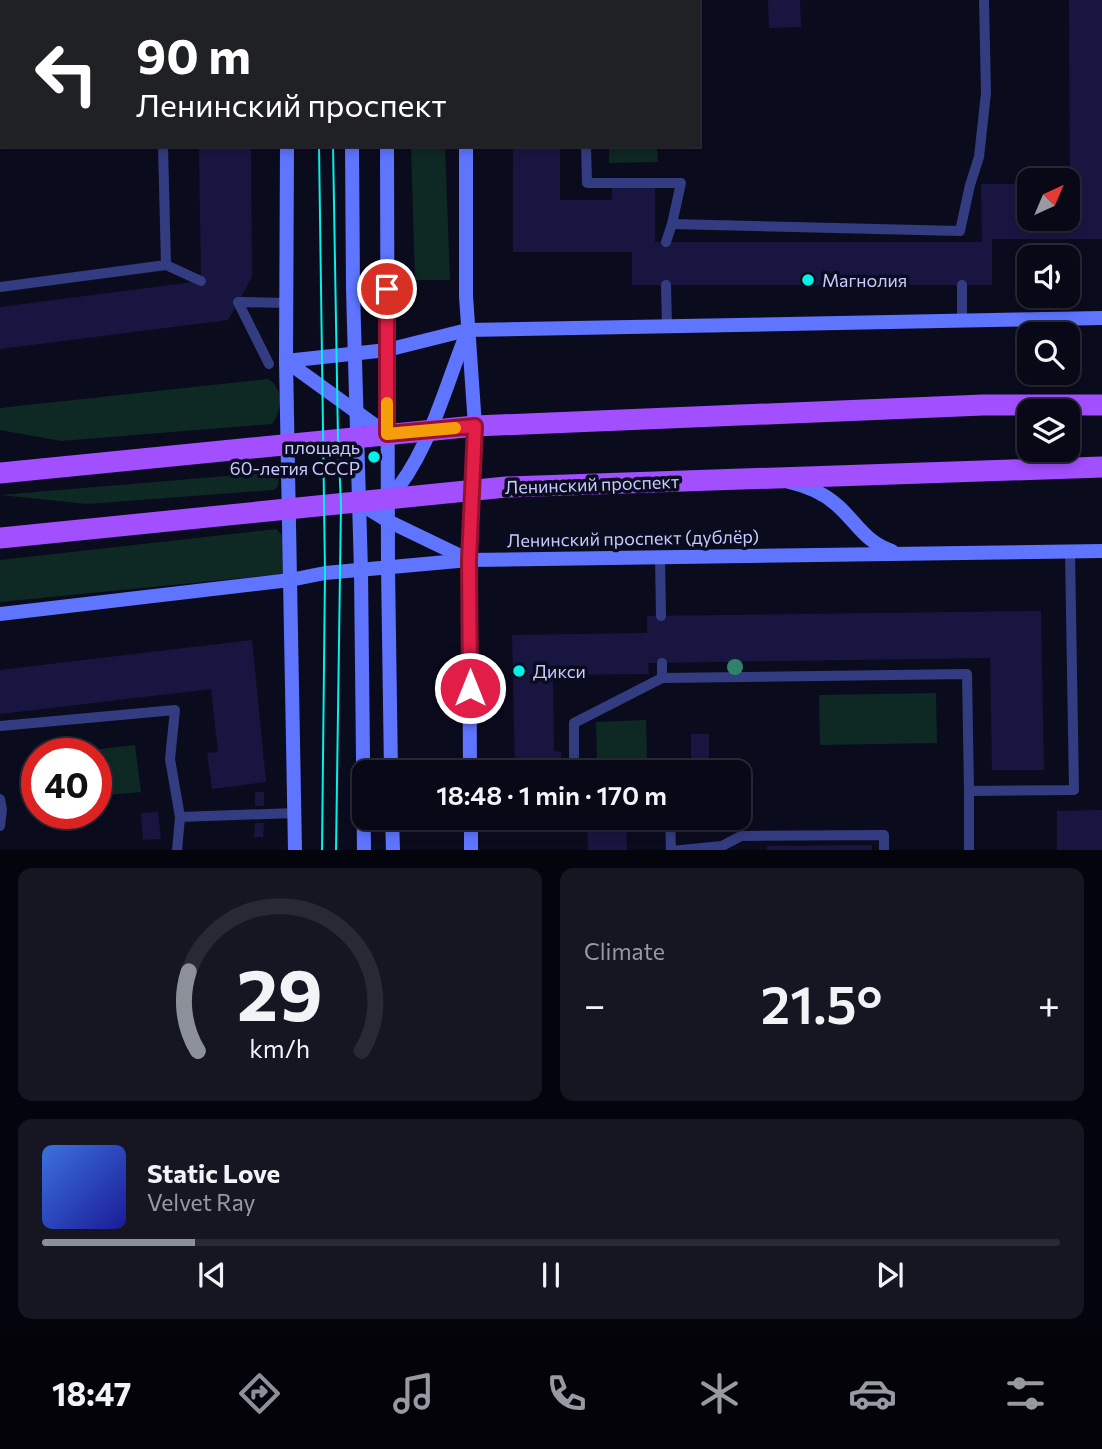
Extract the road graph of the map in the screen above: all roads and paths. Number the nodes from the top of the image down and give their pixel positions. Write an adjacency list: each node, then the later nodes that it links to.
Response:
1 (984, 0): 8 (lane)
2 (163, 147): 10 (lane)
3 (287, 147): 15 (street)
4 (352, 147): 21 (street)
5 (387, 147): 20 (street)
6 (466, 147): 19 (street)
7 (586, 147): 8 (lane)
8 (672, 225): 9 (lane)
9 (666, 242)
10 (166, 265): 11 (lane); 14 (lane)
11 (201, 281)
12 (666, 285): 18 (lane)
13 (962, 285): 17 (lane)
14 (0, 287)
15 (286, 303): 22 (street); 23 (lane)
16 (1102, 318): 17 (street)
17 (962, 319): 18 (street)
18 (667, 325): 19 (street)
19 (467, 330): 20 (street); 26 (street); 27 (street)
20 (387, 350): 21 (street); 28 (street)
21 (355, 354): 22 (street); 25 (street)
22 (286, 361): 25 (street); 30 (street)
23 (269, 364)
24 (1102, 405): 26 (main road)
25 (357, 410): 28 (street); 29 (street)
26 (475, 426): 27 (main road); 34 (street)
27 (429, 430): 28 (main road); 35 (street)
28 (387, 434): 29 (main road); 35 (street)
29 (358, 437): 30 (main road); 36 (street)
30 (287, 445): 32 (main road); 37 (street)
31 (1102, 467): 33 (main road, Ленинский проспект)
32 (0, 472)
33 (774, 478): 34 (main road, Ленинский проспект); 42 (street)
34 (472, 491): 35 (main road, Ленинский проспект); 44 (street)
35 (388, 500): 36 (main road, Ленинский проспект); 38 (street)
36 (359, 503): 37 (main road, Ленинский проспект); 38 (street); 46 (street)
37 (289, 508): 39 (main road, Ленинский проспект); 47 (street)
38 (388, 521): 44 (street); 45 (street)
39 (0, 538)
40 (1102, 551): 41 (street, Ленинский проспект (дублёр))
41 (1070, 552): 42 (street, Ленинский проспект (дублёр)); 56 (lane)
42 (898, 554): 43 (street, Ленинский проспект (дублёр))
43 (660, 557): 44 (street, Ленинский проспект (дублёр)); 49 (lane)
44 (469, 560): 45 (street, Ленинский проспект (дублёр)); 54 (street)
45 (388, 568): 46 (street, Ленинский проспект (дублёр)); 53 (street)
46 (361, 571): 47 (street, Ленинский проспект (дублёр)); 66 (street)
47 (290, 580): 48 (street, Ленинский проспект (дублёр)); 58 (street)
48 (0, 614)
49 (661, 616)
50 (662, 663): 51 (lane)
51 (662, 678): 55 (lane); 56 (lane)
52 (0, 726): 59 (lane)
53 (391, 760)
54 (470, 760)
55 (574, 760)
56 (969, 792): 70 (lane)
57 (0, 799): 60 (lane)
58 (295, 813): 59 (lane); 65 (street)
59 (180, 817): 64 (lane)
60 (0, 826)
61 (392, 830): 67 (street)
62 (471, 830): 68 (street)
63 (670, 830): 69 (lane)
64 (177, 850)
65 (295, 850)
66 (364, 850)
67 (393, 850)
68 (471, 850)
69 (884, 850)
70 (969, 850)

